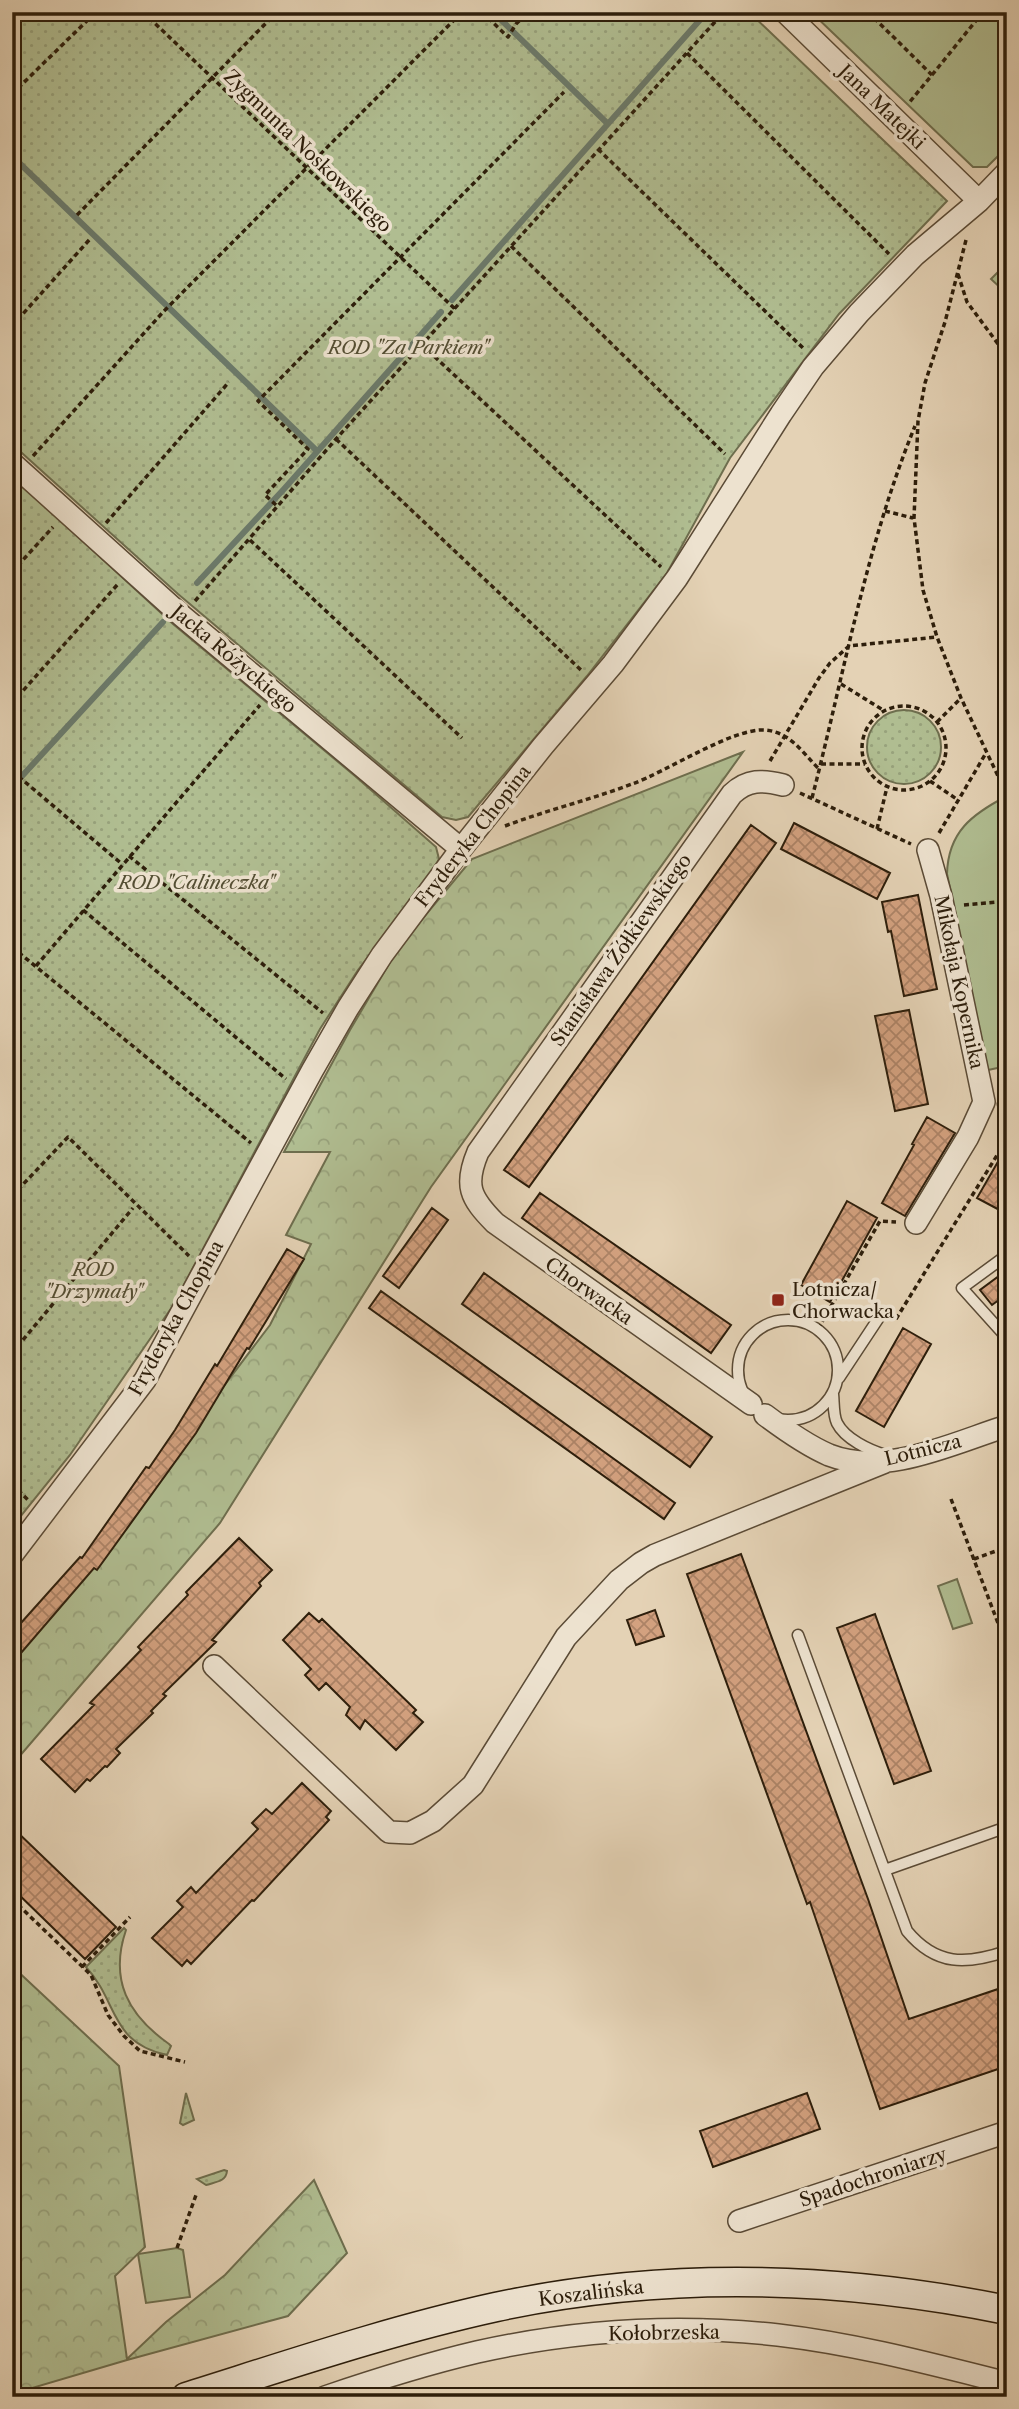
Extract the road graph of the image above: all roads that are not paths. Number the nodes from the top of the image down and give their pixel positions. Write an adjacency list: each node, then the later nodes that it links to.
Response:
1 (785, 12): 3 (street, Jana Matejki)
2 (1007, 172): 3 (street, Fryderyka Chopina)
3 (979, 201): 6 (street, Fryderyka Chopina)
4 (21, 461): 6 (street, Jacka Różyckiego)
5 (783, 785): 8 (street, Stanisława Żółkiewskiego)
6 (467, 841): 18 (street, Fryderyka Chopina)
7 (928, 850): 9 (street, Mikołaja Kopernika)
8 (478, 1152): 15 (street, Chorwacka)
9 (916, 1223)
10 (1007, 1255): 12 (lane)
11 (880, 1316): 13 (lane)
12 (1007, 1338)
13 (838, 1380): 14 (lane); 15 (lane)
14 (833, 1394): 15 (lane); 17 (lane)
15 (758, 1410): 17 (street, Lotnicza)
16 (1007, 1426): 17 (street, Lotnicza)
17 (894, 1461): 20 (street)
18 (12, 1555)
19 (798, 1636): 22 (lane)
20 (214, 1666)
21 (1007, 1827): 22 (lane)
22 (884, 1870): 23 (lane)
23 (1007, 1951)
24 (1007, 2132): 25 (street, Spadochroniarzy)
25 (739, 2221)
26 (1007, 2310): 28 (street, Koszalińska)
27 (1007, 2383): 29 (street, Kołobrzeska)
28 (186, 2397)
29 (325, 2397)

